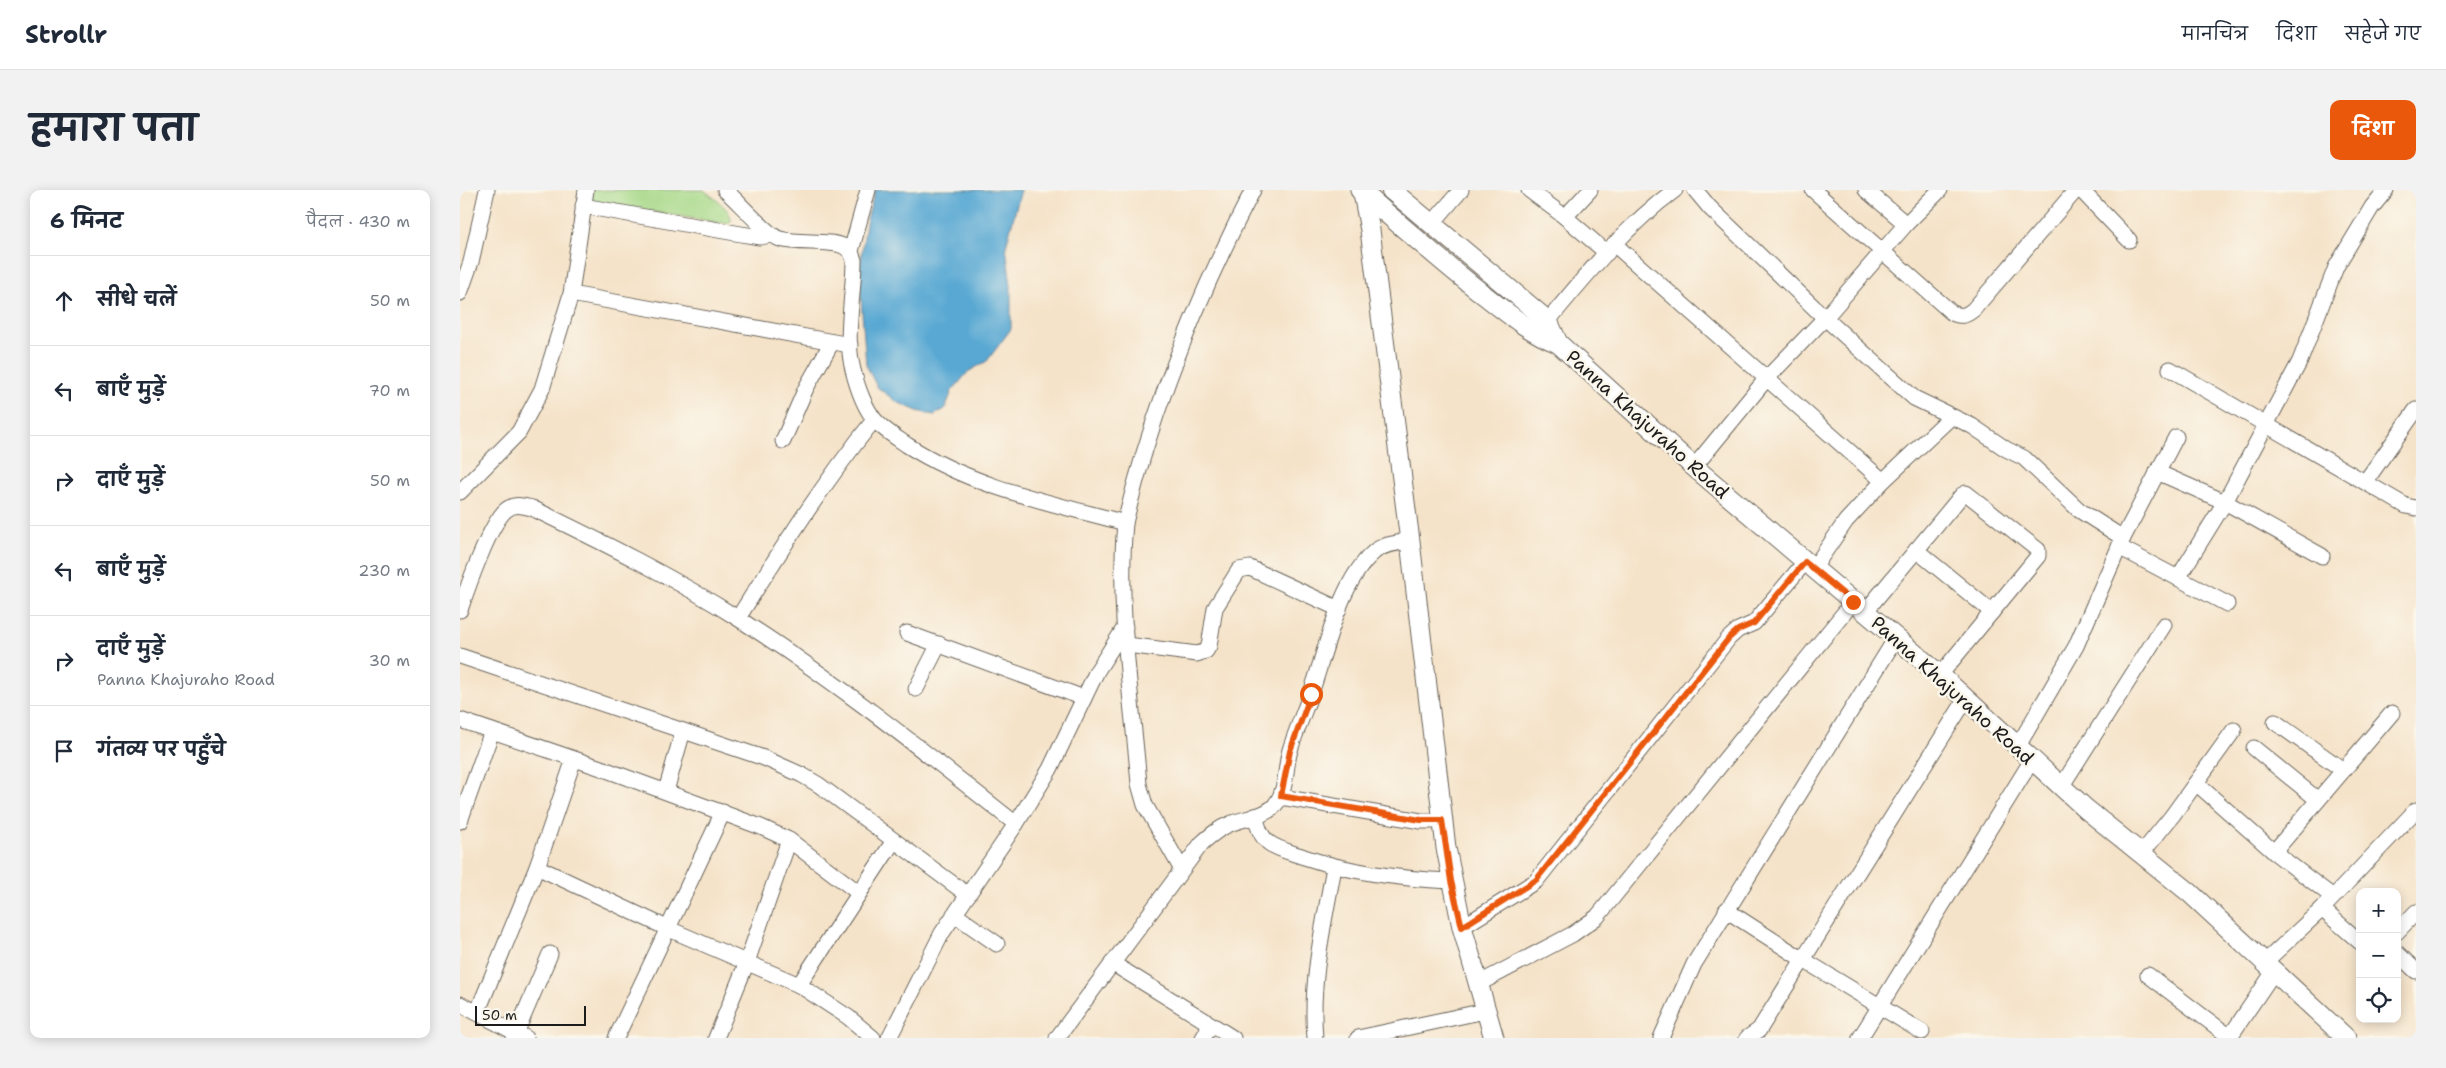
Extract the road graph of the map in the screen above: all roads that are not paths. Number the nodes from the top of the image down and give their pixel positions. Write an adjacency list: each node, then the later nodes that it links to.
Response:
1 (487, 190): 28 (street)
2 (586, 190): 19 (street)
3 (725, 190): 23 (street)
4 (868, 190): 26 (street)
5 (1254, 190): 50 (street)
6 (1391, 190): 22 (main road, Panna Khajuraho Road)
7 (1461, 190): 22 (street)
8 (1529, 190): 20 (street)
9 (1590, 190): 20 (street)
10 (1675, 190): 25 (street)
11 (1695, 190): 31 (street)
12 (1813, 190): 27 (street)
13 (1866, 190): 21 (street)
14 (1940, 190): 21 (street)
15 (2076, 190): 27 (street)
16 (2081, 190): 24 (street)
17 (2386, 190): 40 (street)
18 (1362, 191): 32 (main road, Panna Khajuraho Road); 51 (main road)
19 (582, 206): 23 (street); 30 (street)
20 (1565, 217): 25 (street)
21 (1906, 224): 27 (street)
22 (1431, 225): 32 (main road, Panna Khajuraho Road)
23 (771, 235): 26 (street)
24 (2129, 240)
25 (1611, 248): 32 (street); 36 (street)
26 (851, 251): 34 (street)
27 (1884, 252): 31 (street)
28 (465, 260): 29 (street)
29 (460, 293)
30 (572, 294): 33 (street); 47 (street)
31 (1825, 318): 36 (street); 38 (street)
32 (1542, 328): 43 (main road, Panna Khajuraho Road)
33 (832, 342): 34 (street); 42 (street)
34 (850, 345): 39 (street)
35 (2170, 369): 40 (street)
36 (1767, 378): 43 (street); 45 (street)
37 (2416, 410): 46 (street)
38 (1951, 417): 45 (street); 52 (street)
39 (874, 420): 50 (street); 62 (street)
40 (2266, 425): 46 (street); 48 (street)
41 (2176, 436): 44 (street)
42 (783, 442)
43 (1694, 467): 55 (main road, Panna Khajuraho Road)
44 (2157, 472): 48 (street); 52 (street)
45 (1883, 481): 55 (street)
46 (2365, 482): 49 (street)
47 (460, 492)
48 (2225, 502): 54 (street); 56 (street)
49 (2416, 508)
50 (1125, 523): 64 (street)
51 (1410, 541): 59 (street); 93 (main road)
52 (2121, 542): 56 (street); 80 (street)
53 (1916, 550): 58 (street); 61 (street); 61 (street)
54 (2322, 556)
55 (1809, 565): 58 (main road, Panna Khajuraho Road); 111 (street)
56 (2178, 578): 57 (street)
57 (2227, 604)
58 (1859, 607): 66 (main road, Panna Khajuraho Road); 124 (street)
59 (1339, 609): 68 (street); 88 (street)
60 (460, 610): 62 (street)
61 (1992, 612): 70 (street)
62 (738, 618): 95 (street)
63 (2164, 625): 86 (street)
64 (1125, 627): 68 (street); 72 (street)
65 (908, 634): 67 (street)
66 (1896, 638): 70 (main road, Panna Khajuraho Road); 108 (street)
67 (939, 644): 71 (street); 72 (street)
68 (1127, 645): 102 (street)
69 (460, 656): 79 (street)
70 (1940, 675): 73 (main road, Panna Khajuraho Road)
71 (916, 689)
72 (1084, 698): 95 (street)
73 (1966, 699): 80 (main road, Panna Khajuraho Road); 118 (street)
74 (2392, 713): 84 (street)
75 (460, 720): 78 (street)
76 (2275, 722): 84 (street)
77 (2234, 730): 85 (street)
78 (492, 731): 82 (street); 94 (street)
79 (683, 731): 87 (street); 97 (street)
80 (2018, 746): 83 (main road, Panna Khajuraho Road)
81 (2254, 748): 89 (street)
82 (574, 759): 87 (street); 100 (street)
83 (2032, 760): 86 (main road, Panna Khajuraho Road); 127 (street)
84 (2343, 770): 89 (street)
85 (2196, 783): 98 (street); 99 (street)
86 (2061, 787): 99 (main road, Panna Khajuraho Road)
87 (666, 791): 91 (street)
88 (1281, 796): 92 (street); 93 (street)
89 (2318, 800): 98 (street)
90 (2416, 810): 106 (street)
91 (723, 812): 96 (street); 113 (street)
92 (1255, 816): 101 (street); 102 (street)
93 (1442, 820): 103 (main road)
94 (460, 821)
95 (1016, 824): 105 (street)
96 (789, 840): 104 (street); 119 (street)
97 (894, 842): 104 (street); 105 (street)
98 (2274, 852): 106 (street)
99 (2142, 853): 121 (main road, Panna Khajuraho Road)
100 (537, 867): 113 (street); 129 (street)
101 (1334, 867): 103 (street); 142 (street)
102 (1181, 868): 120 (street)
103 (1451, 881): 111 (main road)
104 (859, 893): 125 (street)
105 (968, 895): 110 (street)
106 (2333, 897): 107 (street)
107 (2322, 908): 114 (street); 121 (street)
108 (1726, 910): 118 (street); 145 (street)
109 (2416, 912): 112 (street)
110 (954, 914): 115 (street); 138 (street)
111 (1462, 927): 124 (main road)
112 (2401, 928)
113 (669, 929): 119 (street); 135 (street)
114 (2356, 938)
115 (997, 944)
116 (550, 954): 132 (street)
117 (2401, 957): 122 (street)
118 (1802, 959): 127 (street); 146 (street)
119 (747, 962): 125 (street); 136 (street)
120 (1112, 963): 130 (street); 139 (street)
121 (2270, 966): 134 (street); 148 (main road, Panna Khajuraho Road)
122 (2416, 971)
123 (2148, 975): 134 (street)
124 (1478, 984): 128 (main road)
125 (798, 985): 137 (street)
126 (460, 1004): 129 (street)
127 (1880, 1006): 131 (street); 147 (street)
128 (1485, 1011): 133 (street); 144 (main road)
129 (477, 1013): 132 (street)
130 (1211, 1025): 140 (street); 141 (street)
131 (1922, 1032)
132 (518, 1036)
133 (1383, 1036): 143 (street)
134 (2230, 1037)
135 (616, 1038)
136 (716, 1038)
137 (873, 1038)
138 (890, 1038)
139 (1057, 1038)
140 (1203, 1038)
141 (1233, 1038)
142 (1315, 1038)
143 (1358, 1038)
144 (1494, 1038)
145 (1661, 1038)
146 (1747, 1038)
147 (1860, 1038)
148 (2346, 1038)

